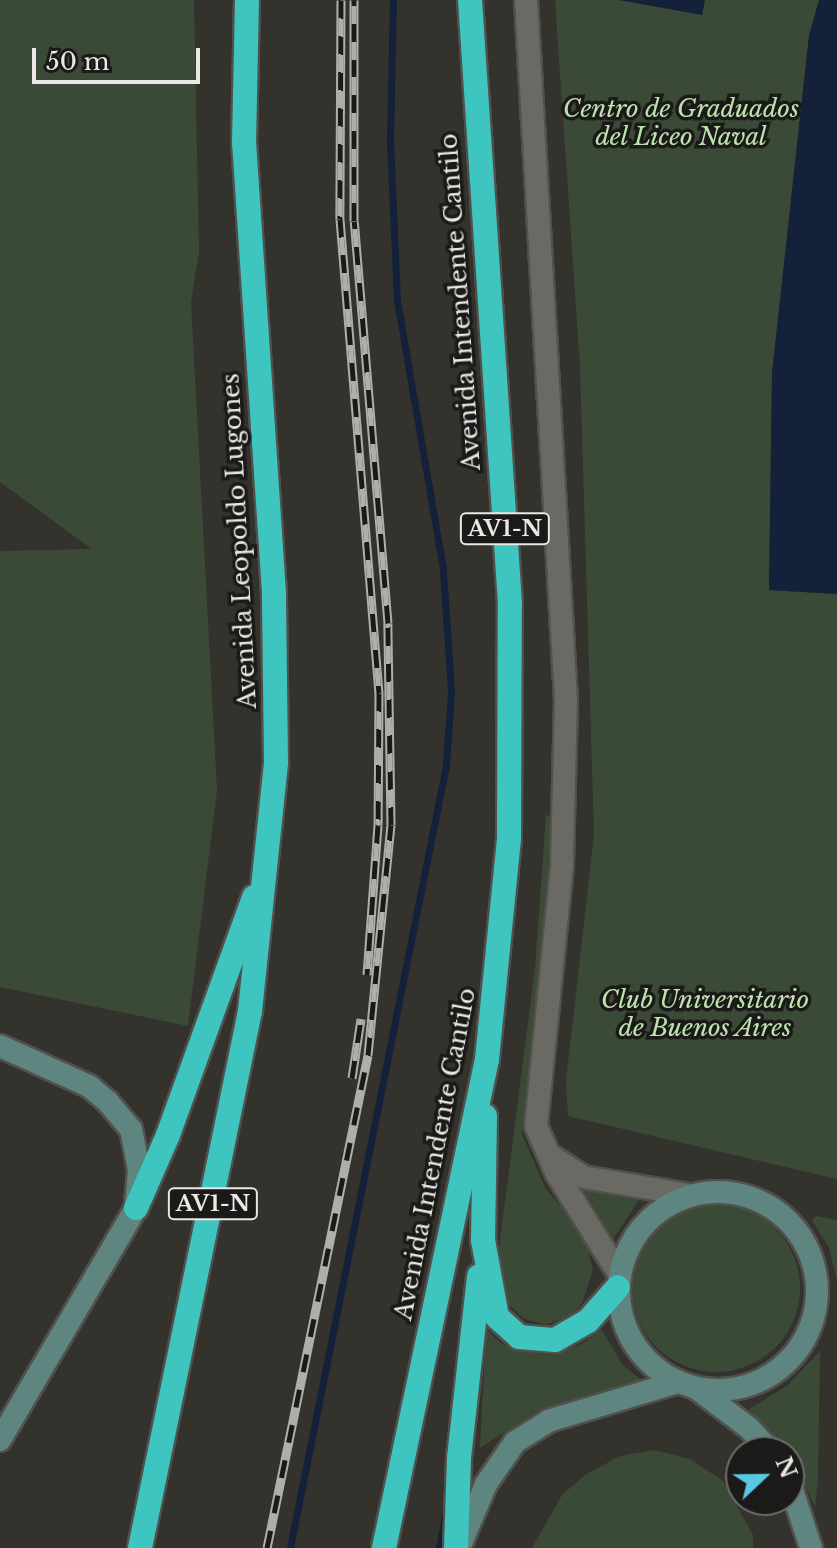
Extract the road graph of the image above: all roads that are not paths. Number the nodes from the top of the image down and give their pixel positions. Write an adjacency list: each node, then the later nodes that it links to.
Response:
1 (247, 0): 4 (highway, Avenida Leopoldo Lugones / AV1-N)
2 (470, 0): 6 (highway, Avenida Intendente Cantilo / AV1-N)
3 (526, 0): 7 (street)
4 (269, 857): 9 (highway); 16 (highway, Avenida Leopoldo Lugones / AV1-N)
5 (0, 1046): 9 (main road)
6 (487, 1059): 10 (highway); 17 (highway, Avenida Intendente Cantilo / AV1-N)
7 (545, 1152): 8 (street); 11 (street)
8 (689, 1195): 11 (main road); 12 (main road)
9 (136, 1208): 14 (main road)
10 (483, 1240): 11 (highway); 18 (highway)
11 (619, 1280): 12 (main road)
12 (686, 1385): 13 (main road); 18 (main road)
13 (756, 1436)
14 (0, 1440)
15 (800, 1516): 19 (main road)
16 (140, 1548)
17 (384, 1548)
18 (458, 1548)
19 (811, 1548)

